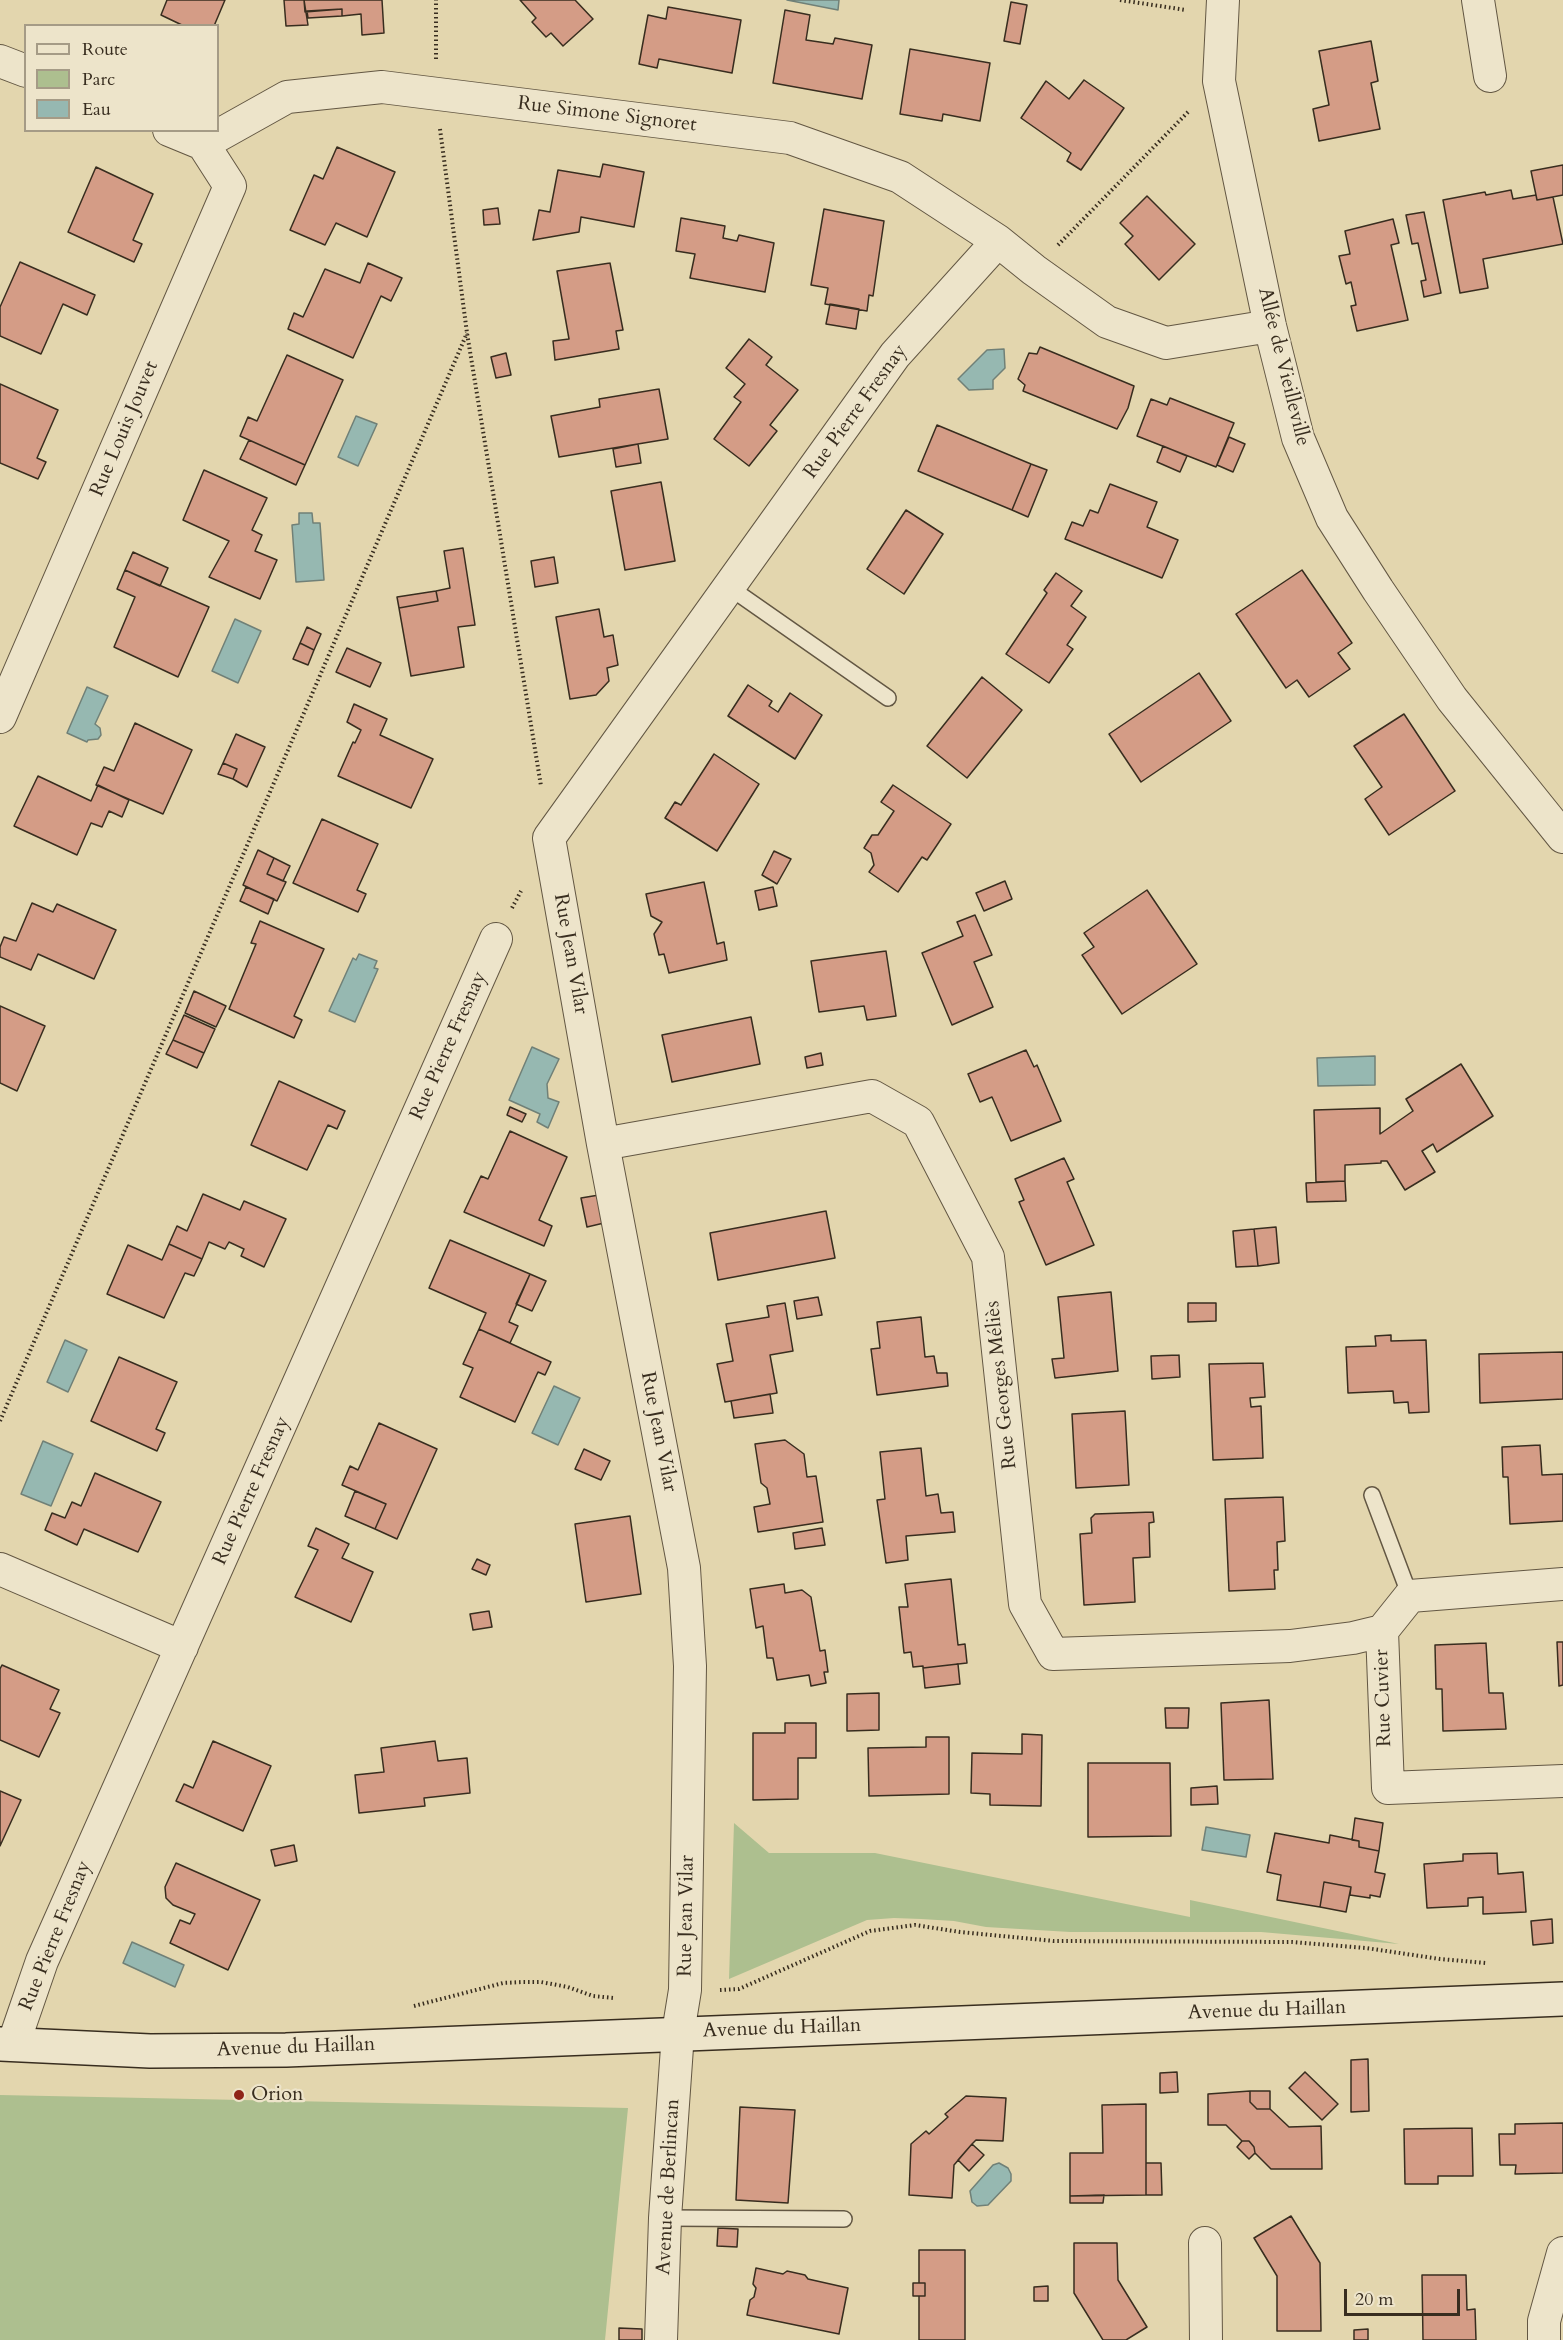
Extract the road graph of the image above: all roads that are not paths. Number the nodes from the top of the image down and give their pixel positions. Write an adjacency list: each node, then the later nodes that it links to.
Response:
1 (1478, 0): 5 (street)
2 (1223, 8): 9 (street, Allée de Vieilleville)
3 (0, 61): 4 (street)
4 (24, 70)
5 (1490, 76)
6 (175, 132): 7 (street)
7 (203, 144): 8 (street, Rue Simone Signoret); 12 (street, Rue Louis Jouvet)
8 (998, 241): 9 (street); 10 (street, Rue Pierre Fresnay)
9 (1270, 326): 13 (street, Allée de Vieilleville)
10 (729, 587): 11 (lane); 14 (street, Rue Pierre Fresnay)
11 (888, 698)
12 (0, 717)
13 (1563, 837)
14 (549, 838): 16 (street, Rue Jean Vilar)
15 (496, 939): 22 (street, Rue Pierre Fresnay)
16 (603, 1144): 21 (street, Rue Georges Méliès); 25 (street, Rue Jean Vilar)
17 (1372, 1496): 20 (lane)
18 (0, 1569): 22 (street)
19 (1563, 1584): 20 (street)
20 (1410, 1596): 21 (street, Rue Cuvier)
21 (1382, 1631): 23 (street, Rue Cuvier)
22 (183, 1647): 26 (street, Rue Pierre Fresnay)
23 (1563, 1781)
24 (1563, 1999): 25 (street, Avenue du Haillan)
25 (678, 2033): 26 (street, Avenue du Haillan); 27 (street, Avenue de Berlincan)
26 (7, 2045)
27 (665, 2218): 28 (lane); 31 (street, Avenue de Berlincan)
28 (844, 2219)
29 (1205, 2243): 32 (street)
30 (1563, 2253): 33 (street)
31 (661, 2340)
32 (1206, 2340)
33 (1544, 2340)

